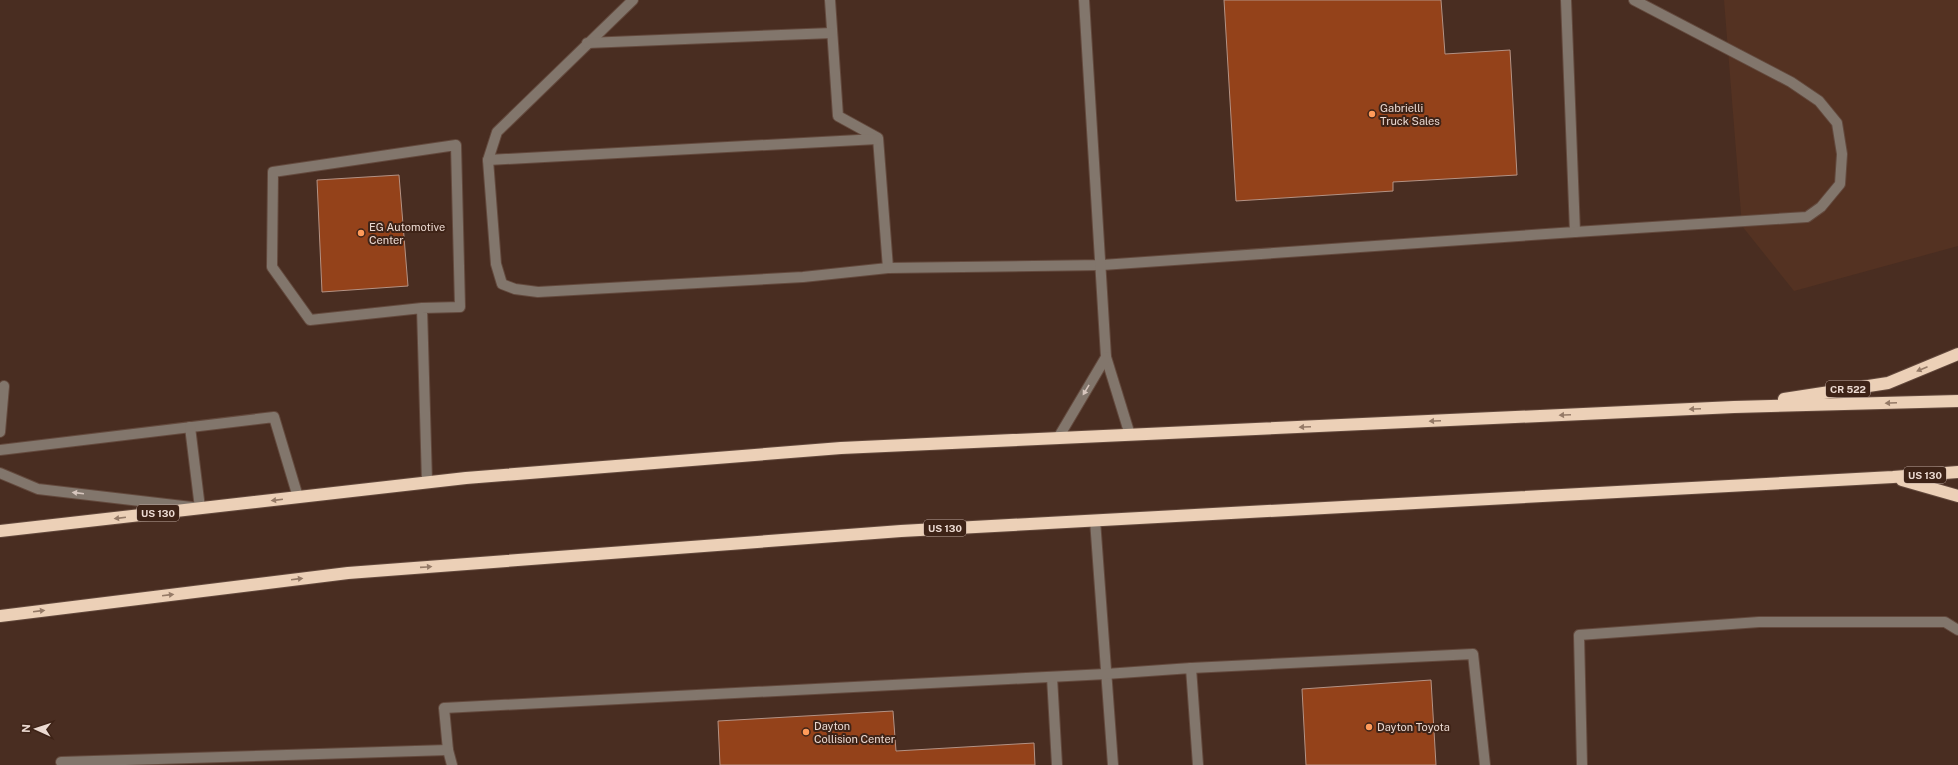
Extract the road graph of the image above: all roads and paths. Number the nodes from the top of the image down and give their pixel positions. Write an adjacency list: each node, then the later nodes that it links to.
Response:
1 (633, 0): 7 (street)
2 (830, 0): 6 (street)
3 (1084, 0): 11 (street)
4 (1566, 0): 10 (street)
5 (1634, 0): 10 (street)
6 (832, 33): 7 (street); 8 (street)
7 (587, 43): 9 (street)
8 (878, 138): 9 (street); 12 (street)
9 (488, 160): 12 (street)
10 (1575, 232): 11 (street)
11 (1102, 265): 12 (street); 15 (street)
12 (888, 268)
13 (422, 308): 13 (street); 27 (street)
14 (1958, 354): 18 (highway, CR 522, one-way to 18)
15 (1106, 357): 21 (street); 22 (street, one-way to 22)
16 (4, 386): 20 (street)
17 (1958, 401): 18 (highway, US 130, one-way to 18)
18 (1734, 407): 21 (highway, US 130, one-way to 21)
19 (190, 427): 23 (street); 29 (street); 30 (street)
20 (0, 432)
21 (1130, 435): 22 (highway, US 130)
22 (1058, 438): 27 (highway, US 130)
23 (0, 450)
24 (1958, 472): 26 (highway, US 130)
25 (0, 473): 30 (street, one-way to 25)
26 (1893, 478): 28 (highway); 31 (highway, US 130)
27 (427, 482): 29 (highway, US 130)
28 (1958, 496)
29 (298, 497): 30 (highway, US 130, one-way to 30)
30 (200, 508): 32 (highway, US 130, one-way to 32)
31 (1095, 520): 33 (highway, US 130, one-way to 31); 36 (street)
32 (0, 531)
33 (0, 616)
34 (1958, 630): 45 (street)
35 (1191, 668): 36 (street); 43 (street); 44 (street)
36 (1106, 674): 37 (street); 42 (street)
37 (1052, 677): 38 (street); 41 (street)
38 (448, 750): 39 (street); 40 (street)
39 (61, 762)
40 (452, 765)
41 (1057, 765)
42 (1113, 765)
43 (1198, 765)
44 (1485, 765)
45 (1582, 765)

